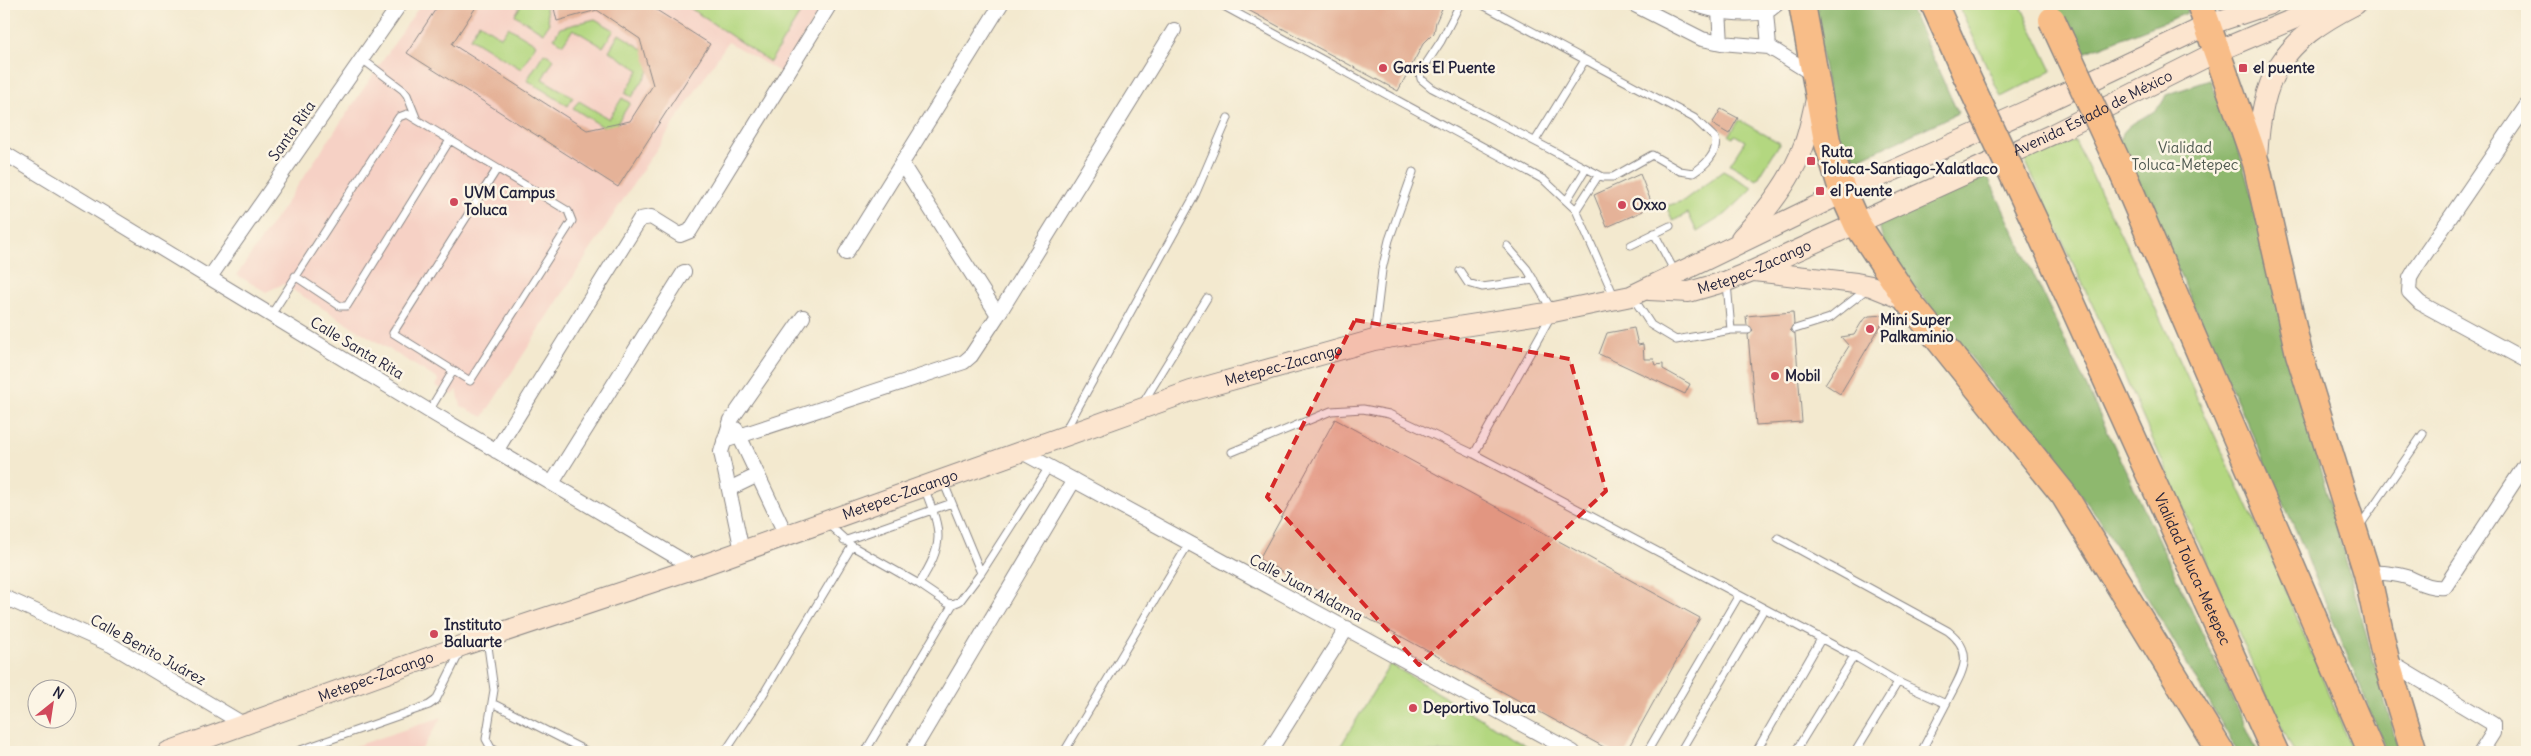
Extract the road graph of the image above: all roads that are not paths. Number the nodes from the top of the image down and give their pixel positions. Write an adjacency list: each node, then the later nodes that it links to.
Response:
1 (400, 4): 22 (street, Santa Rita)
2 (830, 4): 76 (street)
3 (1000, 4): 32 (street)
4 (1220, 4): 38 (lane)
5 (1460, 4): 29 (lane)
6 (1481, 4): 23 (lane)
7 (1633, 4): 19 (street)
8 (1695, 4): 15 (street)
9 (1802, 4): 24 (highway)
10 (1934, 4): 133 (highway, Vialidad Toluca-Metepec, bridge)
11 (2270, 4): 17 (main road, Avenida Estado de México)
12 (2329, 4): 21 (main road, Avenida Estado de México)
13 (2356, 4): 31 (main road)
14 (1771, 8): 15 (street); 20 (street)
15 (1718, 11): 19 (street)
16 (2048, 12): 134 (highway, bridge)
17 (2204, 14): 21 (highway); 37 (main road, Avenida Estado de México)
18 (1174, 30): 61 (street)
19 (1721, 43): 20 (street)
20 (1769, 47): 24 (street)
21 (2218, 51): 31 (highway); 40 (main road, Avenida Estado de México)
22 (362, 59): 27 (lane); 52 (street, Santa Rita)
23 (1585, 60): 29 (lane); 36 (lane)
24 (1816, 85): 37 (highway); 45 (main road)
25 (2527, 105): 67 (street)
26 (1228, 118): 74 (lane)
27 (417, 120): 28 (lane); 51 (lane)
28 (450, 140): 33 (lane); 51 (lane)
29 (1535, 140): 34 (lane)
30 (4, 153): 52 (street, Calle Santa Rita)
31 (2256, 163): 91 (highway)
32 (902, 164): 46 (street); 61 (street)
33 (497, 169): 68 (lane); 68 (lane)
34 (1586, 169): 36 (lane); 38 (lane)
35 (1413, 172): 66 (lane)
36 (1598, 176): 39 (lane)
37 (1843, 193): 40 (highway); 45 (main road, Metepec-Zacango)
38 (1567, 200): 39 (lane)
39 (1576, 210): 56 (lane)
40 (1857, 224): 48 (main road, Metepec-Zacango); 58 (highway)
41 (1670, 226): 42 (lane)
42 (1654, 233): 44 (lane); 50 (lane)
43 (1507, 246): 53 (lane)
44 (1631, 246)
45 (1732, 246): 50 (main road, Metepec-Zacango)
46 (846, 253)
47 (1460, 271): 53 (lane)
48 (1752, 271): 54 (main road, Metepec-Zacango); 55 (main road)
49 (684, 272): 85 (street)
50 (1677, 275): 56 (main road, Metepec-Zacango)
51 (295, 276): 60 (lane)
52 (210, 277): 60 (street, Calle Santa Rita)
53 (1534, 280): 59 (lane)
54 (1727, 282): 56 (main road, Metepec-Zacango); 64 (lane)
55 (1871, 286): 58 (main road); 63 (lane)
56 (1631, 295): 59 (main road, Metepec-Zacango); 64 (lane)
57 (1207, 298): 69 (lane)
58 (1908, 301): 132 (highway)
59 (1553, 312): 66 (main road, Metepec-Zacango); 79 (lane)
60 (271, 314): 70 (street, Calle Santa Rita)
61 (998, 314): 73 (street)
62 (803, 317): 71 (street)
63 (1794, 329)
64 (1731, 330): 65 (lane)
65 (1748, 330)
66 (1374, 340): 69 (main road, Metepec-Zacango)
67 (2527, 361)
68 (453, 371): 70 (lane)
69 (1139, 410): 74 (main road, Metepec-Zacango)
70 (428, 411): 76 (street, Calle Santa Rita)
71 (731, 420): 73 (street); 75 (street)
72 (2424, 434): 91 (lane)
73 (740, 436): 75 (street); 82 (street)
74 (1061, 438): 77 (main road, Metepec-Zacango)
75 (724, 441): 87 (street)
76 (496, 451): 85 (street, Calle Santa Rita)
77 (1022, 452): 81 (street, Calle Juan Aldama); 83 (main road, Metepec-Zacango)
78 (1232, 452): 79 (lane)
79 (1474, 454): 102 (lane)
80 (2527, 462): 100 (street)
81 (1049, 467): 84 (street, Calle Juan Aldama); 99 (lane)
82 (758, 475): 87 (street); 92 (street)
83 (943, 480): 86 (main road, Metepec-Zacango); 88 (lane)
84 (1074, 480): 95 (street, Calle Juan Aldama); 122 (street)
85 (552, 483): 98 (street, Calle Santa Rita)
86 (924, 486): 89 (lane); 90 (main road, Metepec-Zacango)
87 (729, 489): 97 (street)
88 (952, 503): 89 (lane); 99 (lane)
89 (933, 510): 94 (lane); 101 (lane)
90 (825, 521): 92 (main road, Metepec-Zacango); 94 (lane)
91 (2355, 533): 100 (highway)
92 (786, 535): 97 (main road, Metepec-Zacango)
93 (1778, 538): 114 (lane)
94 (844, 541): 96 (lane)
95 (1188, 543): 106 (street, Calle Juan Aldama); 123 (lane)
96 (852, 546): 101 (lane); 120 (lane)
97 (742, 551): 98 (main road, Metepec-Zacango)
98 (695, 568): 107 (main road, Metepec-Zacango)
99 (981, 573): 104 (lane)
100 (2367, 573): 111 (highway)
101 (919, 584): 104 (lane)
102 (1739, 595): 105 (lane); 126 (lane)
103 (4, 597): 115 (street, Calle Benito Juárez)
104 (953, 604): 121 (lane)
105 (1764, 609): 108 (lane); 127 (lane)
106 (1347, 628): 124 (street); 125 (street, Calle Juan Aldama)
107 (486, 638): 109 (main road, Metepec-Zacango); 113 (lane)
108 (1821, 639): 110 (lane); 128 (lane)
109 (464, 645): 115 (main road, Metepec-Zacango); 117 (lane)
110 (1854, 656): 112 (lane); 129 (lane)
111 (2386, 660): 135 (highway); 136 (street)
112 (1898, 682): 114 (lane); 130 (lane)
113 (492, 703): 118 (lane); 119 (lane)
114 (1946, 704): 131 (lane)
115 (245, 725): 116 (main road, Metepec-Zacango)
116 (168, 752)
117 (295, 752)
118 (498, 752)
119 (588, 752)
120 (726, 752)
121 (865, 752)
122 (912, 752)
123 (1064, 752)
124 (1269, 752)
125 (1573, 752)
126 (1647, 752)
127 (1680, 752)
128 (1756, 752)
129 (1795, 752)
130 (1855, 752)
131 (1920, 752)
132 (2221, 752)
133 (2276, 752)
134 (2371, 752)
135 (2414, 752)
136 (2482, 752)

